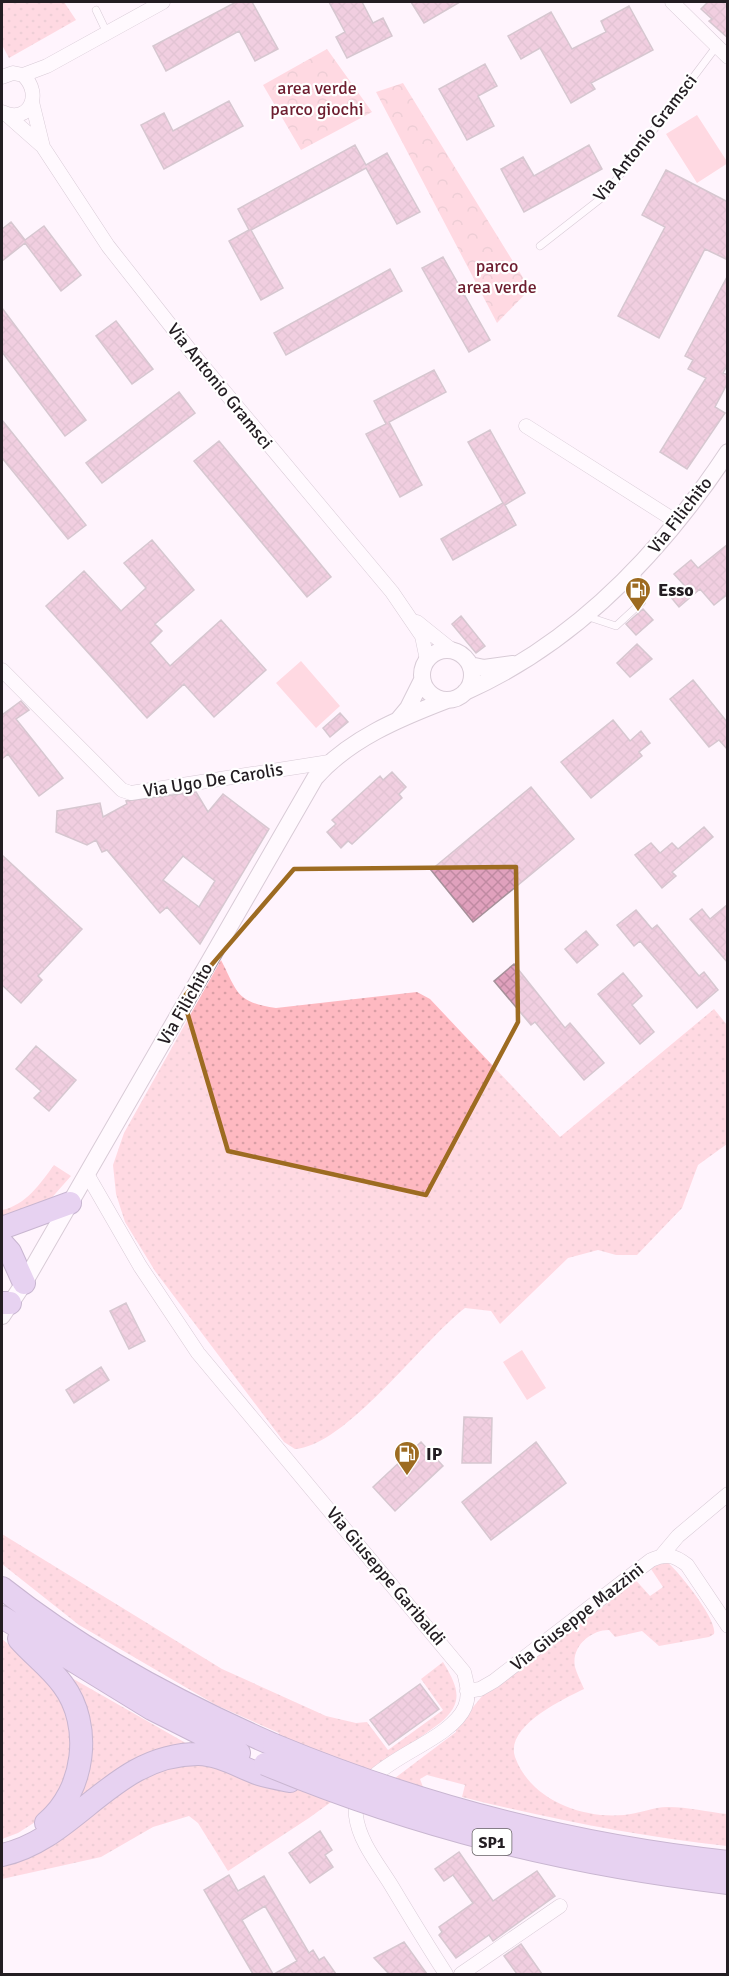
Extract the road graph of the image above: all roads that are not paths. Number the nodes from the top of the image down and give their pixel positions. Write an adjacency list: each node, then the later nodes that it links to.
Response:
1 (163, 2): 4 (street)
2 (672, 2): 5 (street)
3 (96, 10): 4 (lane)
4 (107, 33): 8 (street)
5 (716, 47): 6 (street); 14 (lane, Via Antonio Gramsci)
6 (728, 57)
7 (2, 63): 9 (street)
8 (47, 66): 9 (street); 10 (street)
9 (12, 75): 10 (street)
10 (33, 87): 11 (street, Via Antonio Gramsci)
11 (32, 102): 12 (street); 13 (street, Via Antonio Gramsci)
12 (4, 113): 13 (street, Via Antonio Gramsci)
13 (43, 147): 19 (street, Via Antonio Gramsci)
14 (540, 246)
15 (526, 426): 17 (street)
16 (728, 452): 17 (street, Via Filichito)
17 (677, 522): 18 (street, Via Filichito)
18 (636, 570): 20 (street, Via Filichito); 20 (lane)
19 (409, 616): 21 (street, Via Antonio Gramsci); 22 (street, Via Antonio Gramsci)
20 (586, 616): 23 (street, Via Filichito)
21 (453, 651): 22 (street); 24 (street)
22 (427, 660): 26 (street)
23 (517, 663): 24 (street, Via Filichito); 27 (street, Via Filichito)
24 (470, 665): 27 (street)
25 (2, 670): 30 (street, Via Ugo De Carolis)
26 (422, 680): 28 (street); 29 (street, Via Filichito)
27 (465, 692): 28 (street)
28 (447, 700): 29 (street, Via Filichito)
29 (397, 720): 30 (street, Via Filichito)
30 (329, 762): 31 (street, Via Filichito)
31 (87, 1174): 32 (street, Via Filichito); 42 (street, Via Giuseppe Garibaldi)
32 (70, 1203): 33 (highway); 35 (street, Via Filichito)
33 (2, 1228)
34 (2, 1243): 35 (highway)
35 (24, 1282): 36 (street, Via Filichito)
36 (4, 1308)
37 (728, 1494): 38 (street)
38 (662, 1555): 41 (street, Via Giuseppe Mazzini); 42 (street, Via Giuseppe Mazzini)
39 (6, 1591): 43 (highway, SP1)
40 (2, 1618): 43 (highway, SP1); 44 (highway, SP1)
41 (728, 1626)
42 (468, 1691): 49 (street)
43 (267, 1761): 45 (highway); 46 (highway, SP1, bridge); 47 (highway, SP1, bridge)
44 (2, 1846)
45 (2, 1855)
46 (728, 1862)
47 (728, 1883)
48 (560, 1906): 50 (street)
49 (446, 1974)
50 (461, 1974)

